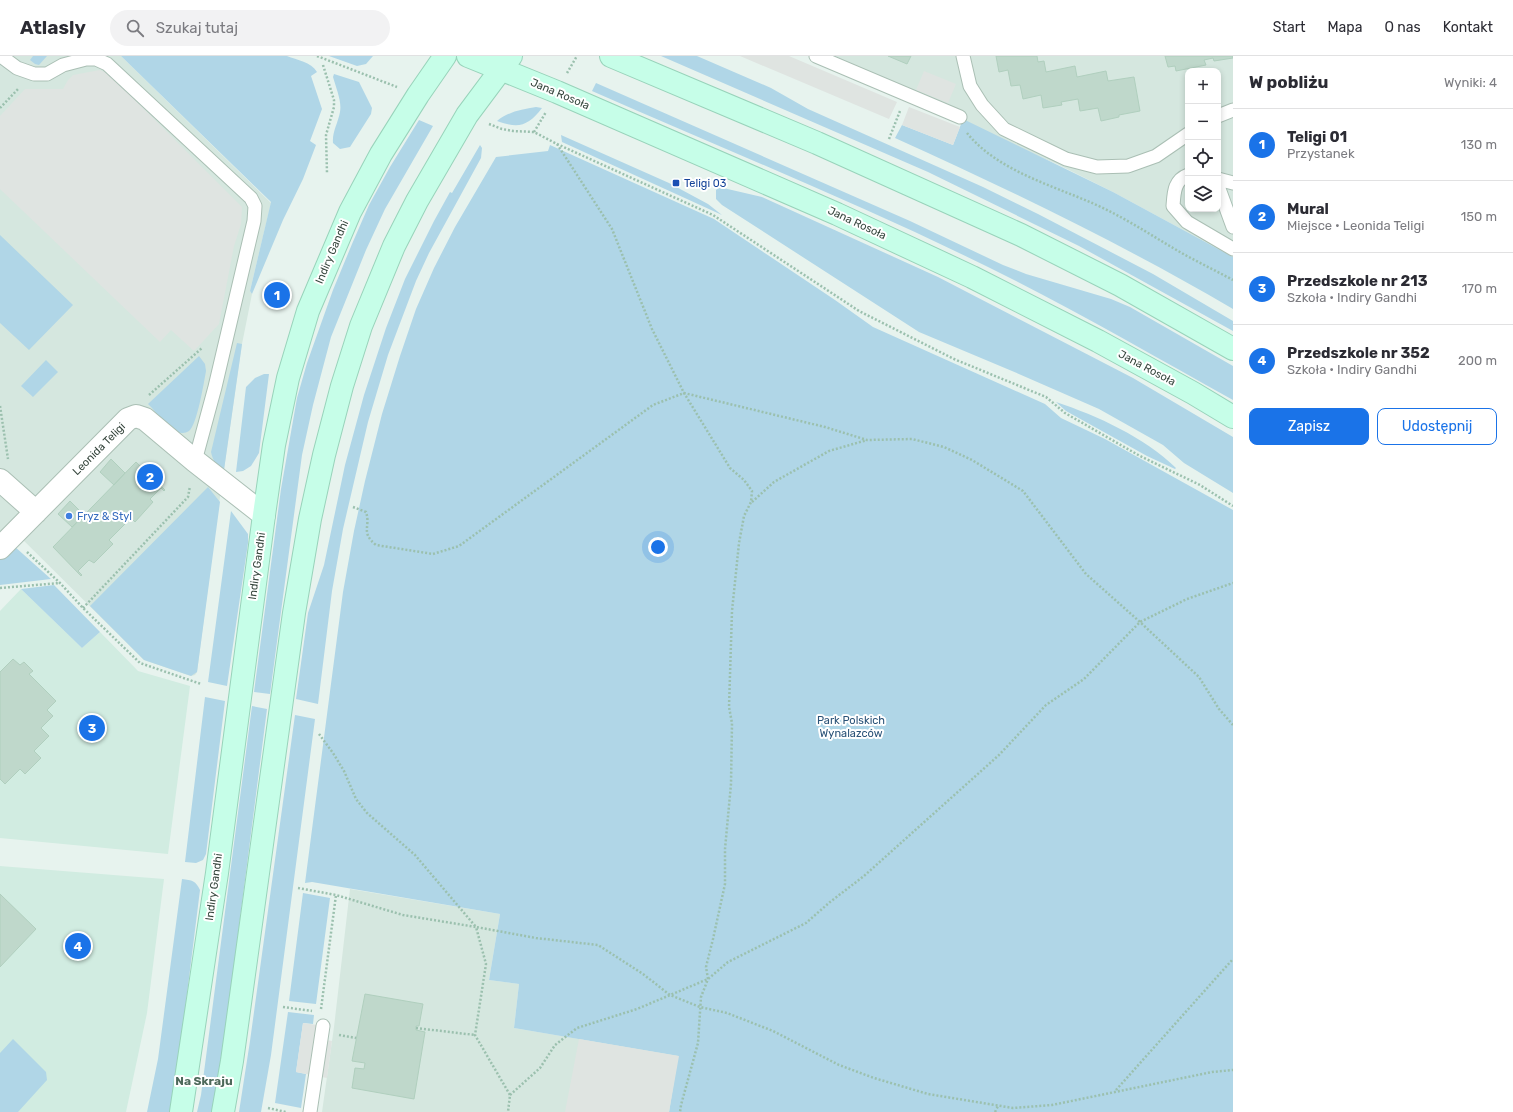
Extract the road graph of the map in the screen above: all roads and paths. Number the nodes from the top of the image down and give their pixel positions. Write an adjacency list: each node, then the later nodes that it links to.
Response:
1 (1, 56): 38 (lane)
2 (317, 56): 12 (path)
3 (445, 56): 44 (street, Indiry Gandhi)
4 (468, 56): 9 (street, Jana Rosoła)
5 (577, 56): 11 (path)
6 (611, 56): 32 (street)
7 (816, 56): 13 (lane)
8 (963, 56): 20 (lane)
9 (506, 62): 36 (street, Jana Rosoła); 75 (street)
10 (323, 65): 23 (path)
11 (570, 69)
12 (393, 85)
13 (907, 94): 17 (lane); 21 (path)
14 (549, 107): 19 (path)
15 (1233, 110): 16 (lane)
16 (1221, 115)
17 (960, 117): 30 (path)
18 (491, 125): 19 (path)
19 (534, 132): 22 (path)
20 (1185, 136)
21 (889, 139)
22 (557, 144): 33 (path); 41 (path)
23 (327, 173)
24 (1186, 176): 29 (lane)
25 (1221, 180): 26 (lane)
26 (1233, 183)
27 (1221, 194): 28 (lane)
28 (1233, 227)
29 (1233, 249)
30 (1233, 280)
31 (202, 348): 35 (path)
32 (1233, 349)
33 (684, 393): 37 (path); 40 (path); 42 (path)
34 (0, 406): 39 (path)
35 (136, 416): 38 (street, Leonida Teligi); 43 (street, Leonida Teligi)
36 (1233, 417)
37 (867, 440): 40 (path); 50 (path)
38 (194, 461): 44 (street, Leonida Teligi); 49 (path)
39 (4, 484): 43 (street)
40 (752, 502): 58 (path)
41 (1233, 506)
42 (353, 507)
43 (36, 512): 45 (street, Leonida Teligi)
44 (264, 514): 74 (street, Indiry Gandhi)
45 (5, 542): 46 (path)
46 (60, 583): 48 (path); 49 (path)
47 (1233, 583): 50 (path)
48 (0, 588)
49 (83, 608): 51 (path)
50 (1140, 622): 52 (path); 58 (path)
51 (200, 684)
52 (1233, 725)
53 (319, 734): 56 (path)
54 (298, 888): 55 (path)
55 (336, 895): 56 (path); 62 (path)
56 (476, 927): 59 (path); 66 (path)
57 (1233, 959): 70 (path)
58 (708, 979): 59 (path); 61 (path)
59 (670, 995): 61 (path); 71 (path)
60 (283, 1007): 63 (path)
61 (700, 1007): 72 (path); 79 (path)
62 (321, 1008)
63 (313, 1011)
64 (323, 1026): 77 (lane)
65 (416, 1028): 66 (path)
66 (475, 1035): 71 (path)
67 (343, 1036): 68 (path)
68 (356, 1038)
69 (1233, 1070): 70 (path)
70 (1115, 1091): 72 (path)
71 (510, 1095): 78 (path)
72 (998, 1106): 80 (path)
73 (268, 1108): 76 (path)
74 (181, 1112)
75 (223, 1112)
76 (286, 1112)
77 (310, 1112)
78 (508, 1112)
79 (680, 1112)
80 (995, 1112)

